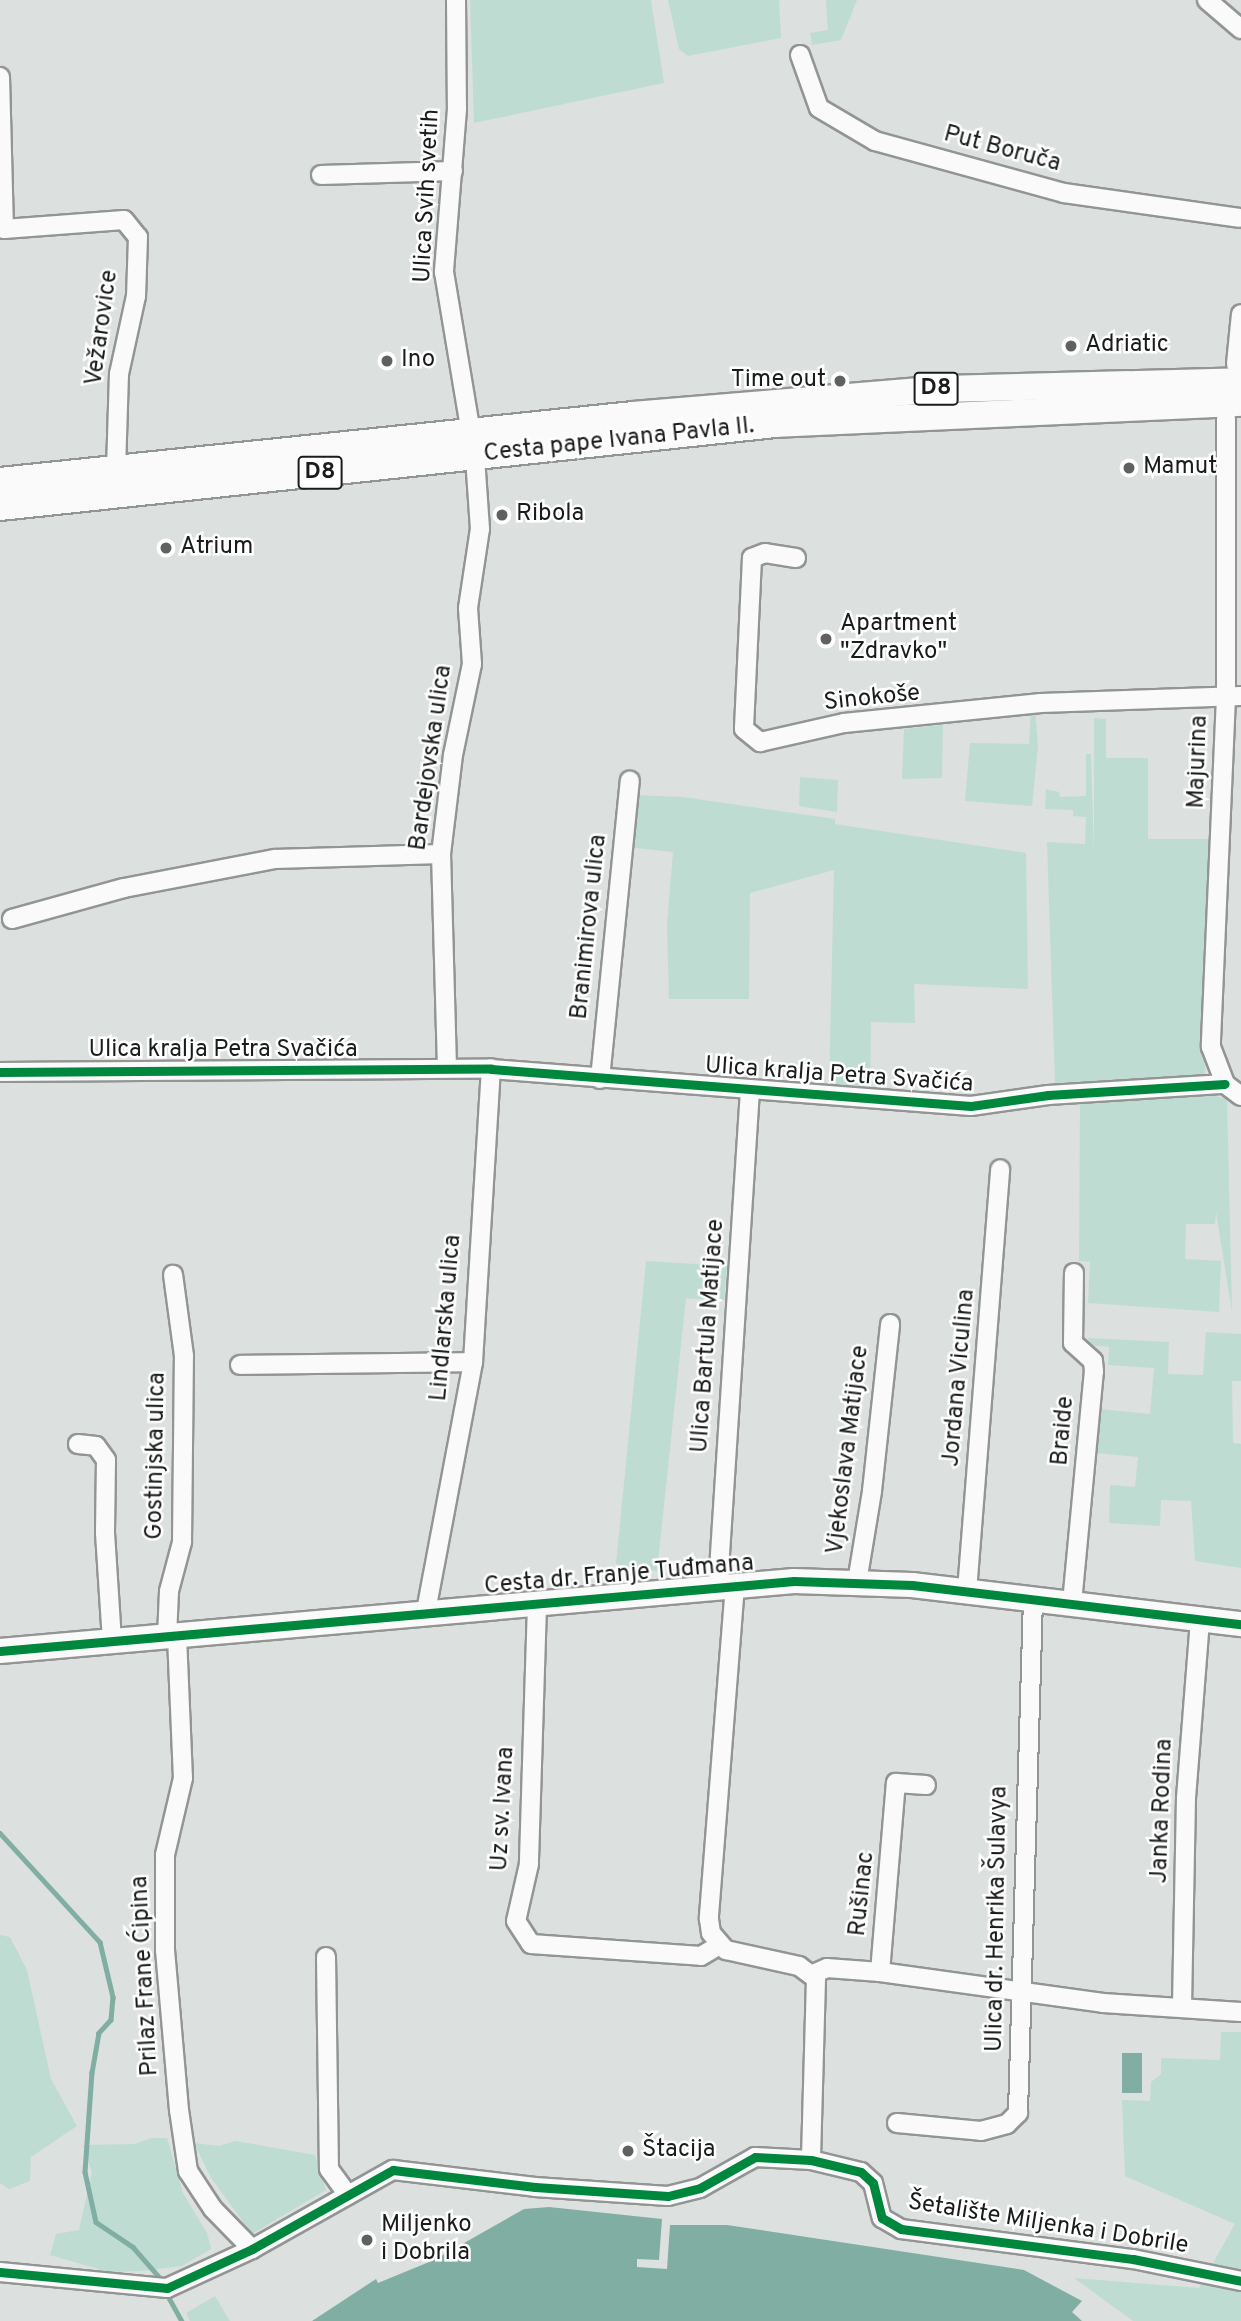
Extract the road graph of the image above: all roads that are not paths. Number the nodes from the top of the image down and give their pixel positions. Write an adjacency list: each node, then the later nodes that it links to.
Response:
1 (456, 0): 6 (street, Ulica Svih svetih)
2 (1207, 0): 3 (street)
3 (1241, 29)
4 (800, 55): 8 (street, Put Boruča)
5 (0, 77): 13 (street, Vežarovice)
6 (453, 171): 7 (street); 12 (street, Ulica Svih svetih)
7 (321, 175)
8 (1240, 221)
9 (1241, 314): 10 (street)
10 (1239, 372): 12 (main road, Cesta pape Ivana Pavla II. / D8)
11 (1233, 411): 12 (main road, Cesta pape Ivana Pavla II. / D8); 17 (street, Majurina)
12 (473, 445): 13 (main road, Cesta pape Ivana Pavla II. / D8); 15 (main road, Cesta pape Ivana Pavla II. / D8); 19 (street, Bardejovska ulica)
13 (116, 468): 14 (main road, Cesta pape Ivana Pavla II. / D8)
14 (0, 481)
15 (0, 508)
16 (796, 558): 17 (street, Sinokoše)
17 (1234, 696): 25 (street, Majurina)
18 (630, 780): 24 (street, Branimirova ulica)
19 (441, 854): 20 (street); 21 (street, Bardejovska ulica)
20 (12, 919)
21 (447, 1068): 22 (street); 23 (street, Ulica kralja Petra Svačića)
22 (491, 1069): 24 (street, Ulica kralja Petra Svačića); 32 (street, Lindlarska ulica)
23 (0, 1072)
24 (600, 1079): 26 (street, Ulica kralja Petra Svačića)
25 (1225, 1084): 26 (street, Ulica kralja Petra Svačića); 27 (street)
26 (750, 1090): 36 (street, Ulica Bartula Matijace)
27 (1241, 1096)
28 (1000, 1169): 37 (street, Jordana Viculina)
29 (1074, 1273): 39 (street, Braide)
30 (173, 1275): 44 (street, Gostinjska ulica)
31 (890, 1324): 35 (street, Vjekoslava Matijace)
32 (473, 1362): 33 (street); 41 (street, Lindlarska ulica)
33 (240, 1365)
34 (78, 1444): 45 (street)
35 (857, 1582): 36 (main road, Cesta dr. Franje Tuđmana); 37 (main road, Cesta dr. Franje Tuđmana)
36 (726, 1585): 40 (main road, Cesta dr. Franje Tuđmana); 48 (street)
37 (967, 1591): 38 (main road, Cesta dr. Franje Tuđmana)
38 (1033, 1599): 39 (main road, Cesta dr. Franje Tuđmana); 52 (street, Ulica dr. Henrika Šulavya)
39 (1072, 1603): 42 (main road, Cesta dr. Franje Tuđmana)
40 (537, 1605): 41 (main road, Cesta dr. Franje Tuđmana); 48 (street, Uz sv. Ivana)
41 (426, 1611): 44 (main road, Cesta dr. Franje Tuđmana)
42 (1200, 1619): 43 (main road, Cesta dr. Franje Tuđmana); 53 (street, Janka Rodina)
43 (1241, 1624)
44 (172, 1637): 45 (main road, Cesta dr. Franje Tuđmana); 58 (street, Prilaz Frane Ćipina)
45 (112, 1641): 46 (main road, Cesta dr. Franje Tuđmana)
46 (0, 1651)
47 (926, 1785): 50 (street, Rušinac)
48 (719, 1945): 51 (street)
49 (326, 1957): 57 (street)
50 (880, 1972): 51 (street, Rušinac); 52 (street)
51 (813, 1974): 56 (street)
52 (1021, 1991): 53 (street); 55 (street, Ulica dr. Henrika Šulavya)
53 (1182, 2006): 54 (street)
54 (1241, 2012)
55 (897, 2123)
56 (811, 2160): 57 (street, Šetalište Miljenka i Dobrile); 60 (street, Šetalište Miljenka i Dobrile)
57 (348, 2195): 58 (street, Šetalište Miljenka i Dobrile)
58 (252, 2249): 59 (street, Šetalište Miljenka i Dobrile)
59 (0, 2272)
60 (1241, 2281)

